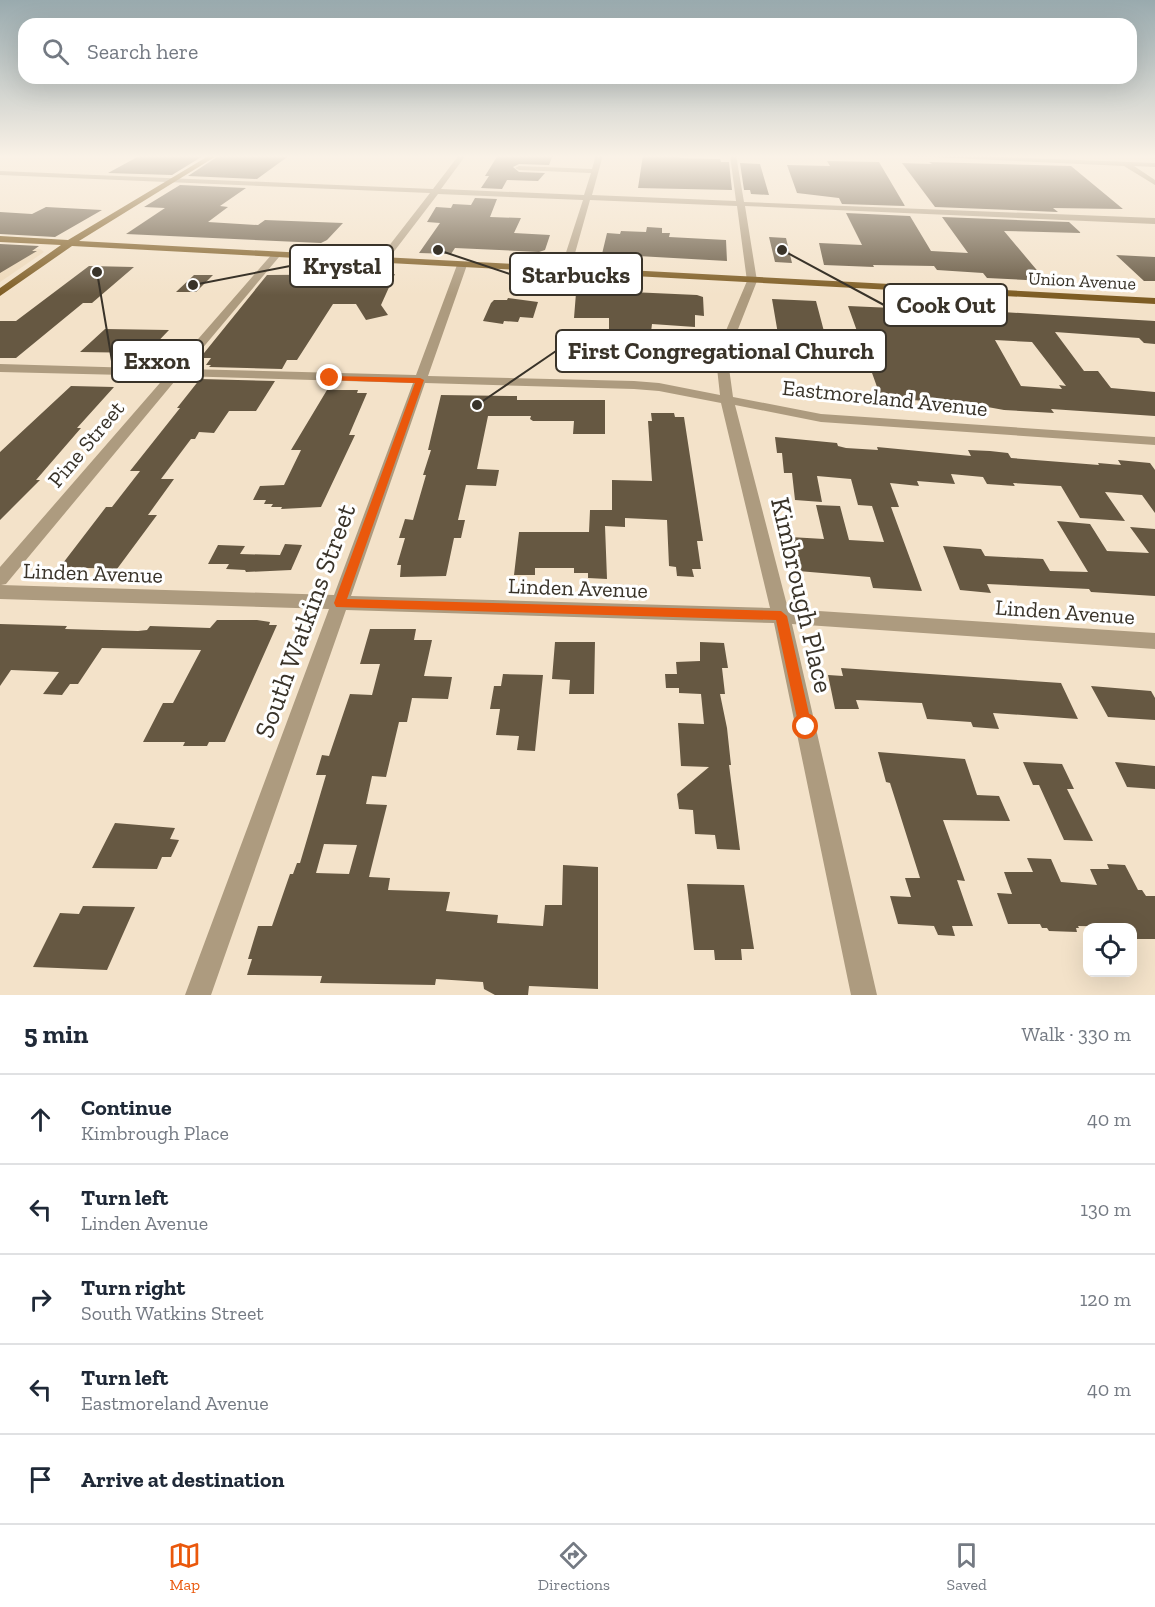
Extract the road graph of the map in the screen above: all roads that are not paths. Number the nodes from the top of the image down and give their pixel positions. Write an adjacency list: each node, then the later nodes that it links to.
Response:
1 (140, 201): 8 (main road)
2 (430, 201): 10 (street)
3 (588, 201): 12 (street)
4 (724, 201): 5 (street)
5 (741, 202): 6 (street); 13 (street)
6 (1155, 221)
7 (0, 238): 8 (main road, Union Avenue)
8 (71, 243): 9 (main road, Union Avenue); 14 (main road)
9 (276, 255): 10 (main road, Union Avenue); 17 (street, Pine Street)
10 (383, 260): 11 (main road, Union Avenue)
11 (462, 265): 12 (main road, Union Avenue); 18 (street, South Watkins Street)
12 (565, 271): 13 (main road, Union Avenue)
13 (752, 281): 15 (main road, Union Avenue); 19 (street, Kimbrough Place)
14 (0, 293)
15 (1155, 301)
16 (0, 368): 17 (street, Eastmoreland Avenue)
17 (173, 374): 18 (street, Eastmoreland Avenue); 21 (street, Pine Street)
18 (420, 380): 19 (street, Eastmoreland Avenue); 23 (street, South Watkins Street)
19 (727, 400): 20 (street, Eastmoreland Avenue); 24 (street, Kimbrough Place)
20 (1155, 441)
21 (0, 579)
22 (0, 592): 23 (street, Linden Avenue)
23 (340, 603): 24 (street, Linden Avenue); 26 (street, South Watkins Street)
24 (781, 616): 25 (street, Linden Avenue); 27 (street, Kimbrough Place)
25 (1155, 641)
26 (198, 995)
27 (864, 995)

